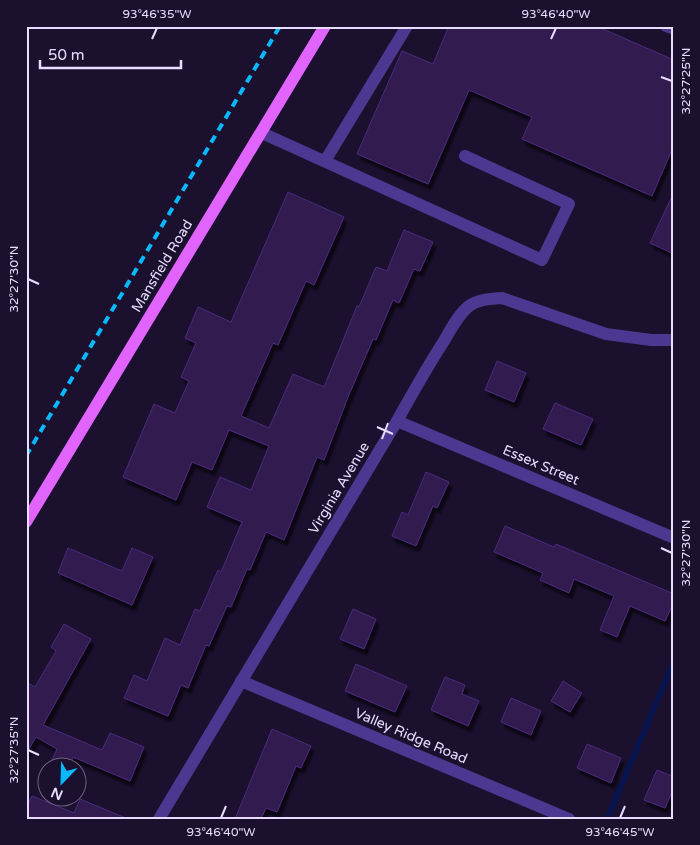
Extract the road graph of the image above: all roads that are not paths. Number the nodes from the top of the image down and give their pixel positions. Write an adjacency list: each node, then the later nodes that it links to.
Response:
1 (325, 26): 5 (main road, Mansfield Road)
2 (407, 26): 7 (street)
3 (666, 26): 4 (street)
4 (674, 30)
5 (262, 133): 7 (street); 10 (main road, Mansfield Road)
6 (465, 156): 7 (street)
7 (325, 161)
8 (674, 340): 9 (street, Virginia Avenue)
9 (397, 420): 11 (street, Essex Street); 12 (street, Virginia Avenue)
10 (26, 522)
11 (674, 538)
12 (241, 681): 13 (street, Virginia Avenue); 14 (street, Valley Ridge Road)
13 (159, 819)
14 (569, 819)

